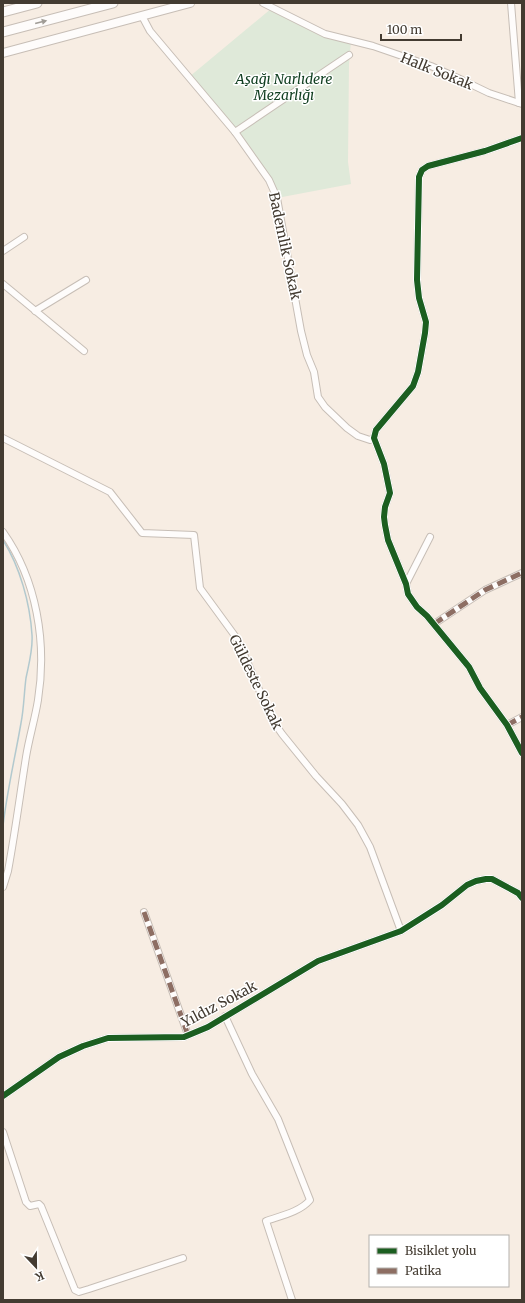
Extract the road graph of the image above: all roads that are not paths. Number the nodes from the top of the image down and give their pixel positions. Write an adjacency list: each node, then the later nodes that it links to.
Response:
1 (37, 3): 6 (highway)
2 (113, 3): 8 (highway, one-way to 2)
3 (190, 3): 7 (main road)
4 (263, 3): 11 (street, Halk Sokak)
5 (511, 3): 11 (street)
6 (3, 12)
7 (142, 16): 9 (main road); 12 (street, Bademlik Sokak)
8 (3, 32)
9 (3, 53)
10 (350, 55): 12 (street)
11 (520, 103)
12 (235, 132): 21 (street, Bademlik Sokak)
13 (522, 138): 21 (street)
14 (24, 237): 15 (street)
15 (3, 251)
16 (86, 280): 18 (street)
17 (3, 284): 18 (street)
18 (35, 310): 19 (street)
19 (84, 351)
20 (3, 438): 33 (street, Güldeste Sokak)
21 (374, 438): 25 (street)
22 (3, 532): 30 (street)
23 (430, 537): 25 (street)
24 (522, 573): 26 (street)
25 (406, 584): 26 (street)
26 (434, 624): 28 (street)
27 (522, 717): 28 (street)
28 (507, 725): 29 (street)
29 (522, 753)
30 (3, 887)
31 (521, 894): 33 (street, Yıldız Sokak)
32 (144, 912): 35 (street)
33 (401, 931): 34 (street, Yıldız Sokak)
34 (225, 1016): 35 (street, Yıldız Sokak); 39 (street)
35 (188, 1035): 36 (street, Yıldız Sokak)
36 (3, 1096)
37 (3, 1132): 38 (street)
38 (183, 1258)
39 (292, 1300)

